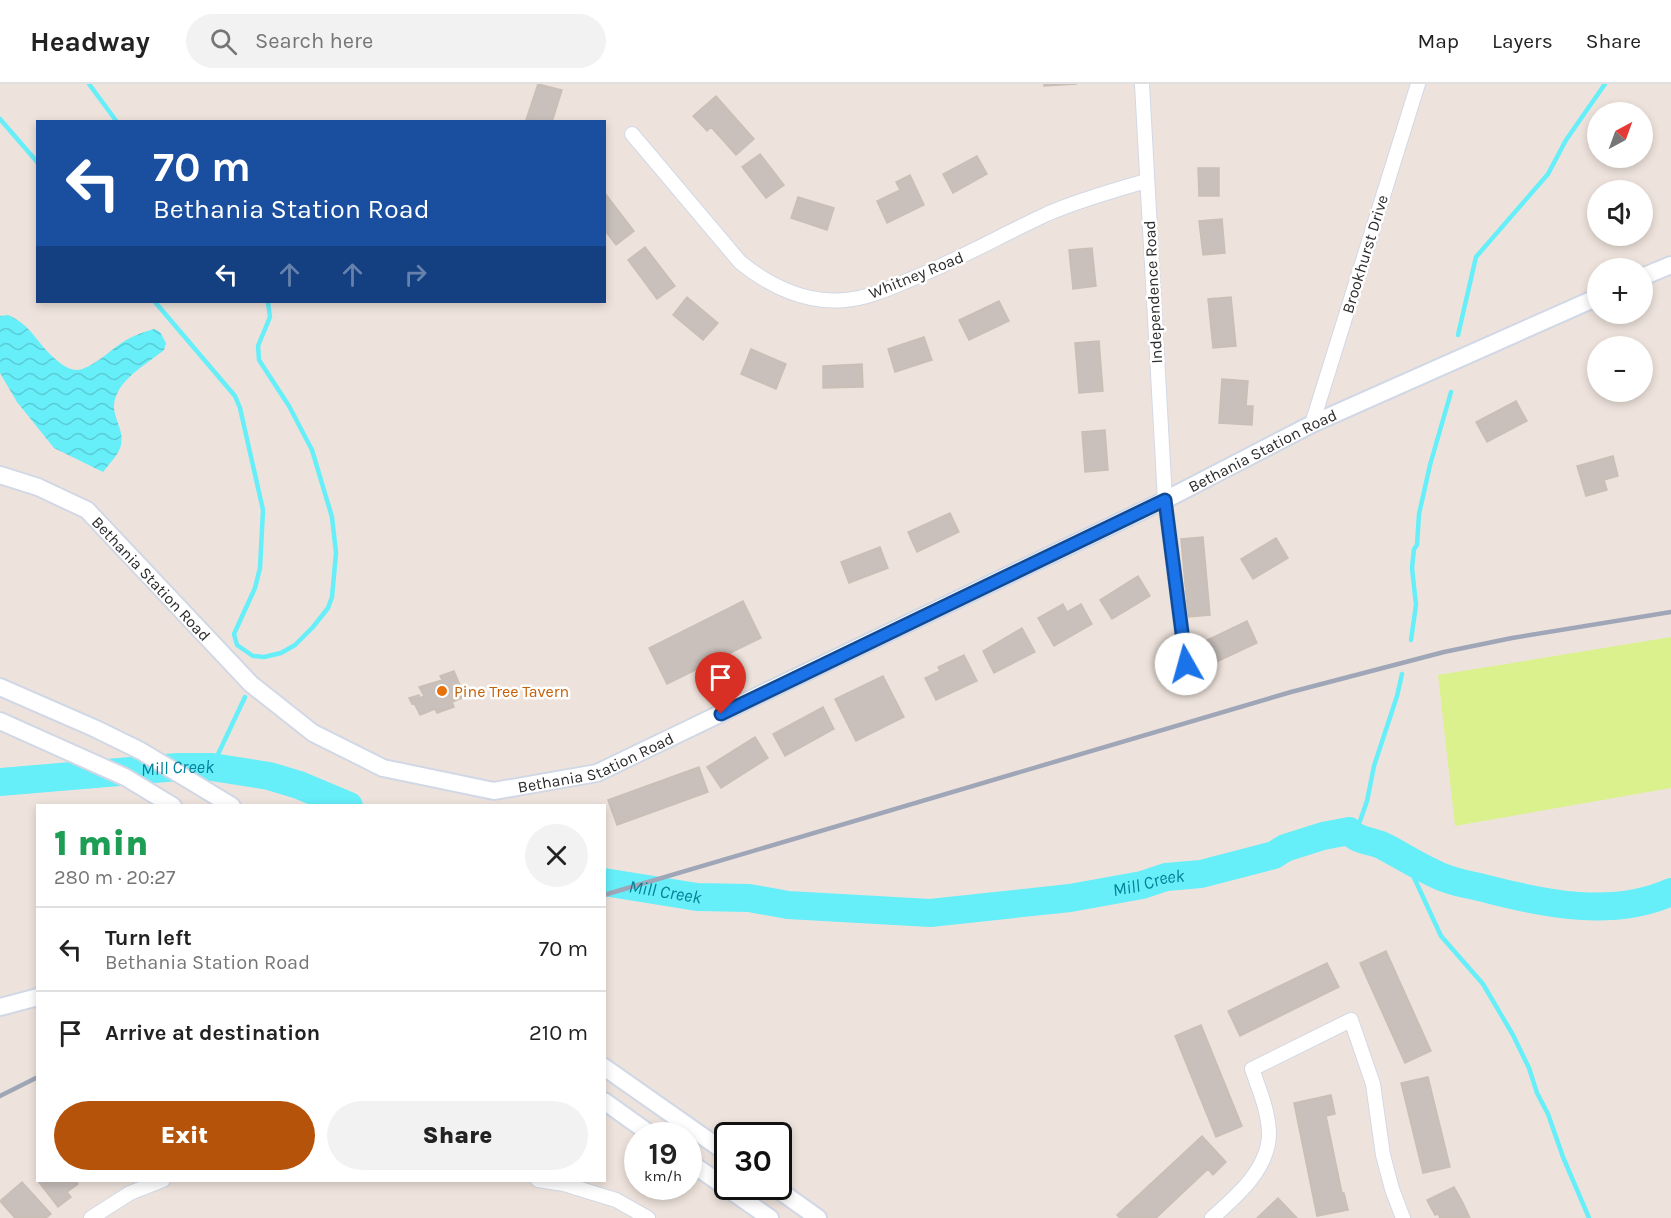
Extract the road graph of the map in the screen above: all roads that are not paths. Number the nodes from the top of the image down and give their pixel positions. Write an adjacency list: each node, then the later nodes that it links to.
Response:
1 (1142, 84): 4 (street, Independence Road)
2 (1418, 84): 8 (street, Brookhurst Drive)
3 (632, 134): 4 (street, Whitney Road)
4 (1146, 181): 10 (street, Independence Road)
5 (1671, 265): 6 (street)
6 (1653, 272)
7 (1587, 302): 8 (street, Bethania Station Road)
8 (1312, 424): 10 (street, Bethania Station Road)
9 (0, 475): 10 (street, Bethania Station Road)
10 (1165, 500): 11 (street, Independence Road)
11 (1186, 664)
12 (0, 687): 15 (street)
13 (0, 721): 14 (street)
14 (170, 804)
15 (229, 804)
16 (36, 998): 17 (street)
17 (0, 1007)
18 (606, 1068): 21 (street)
19 (606, 1102): 20 (street)
20 (633, 1122)
21 (714, 1144)
22 (702, 1171): 28 (street)
23 (158, 1182): 26 (street)
24 (551, 1182): 27 (street)
25 (792, 1199): 29 (street)
26 (91, 1218)
27 (648, 1218)
28 (770, 1218)
29 (818, 1218)
30 (1212, 1218): 31 (street)
31 (1403, 1218)

